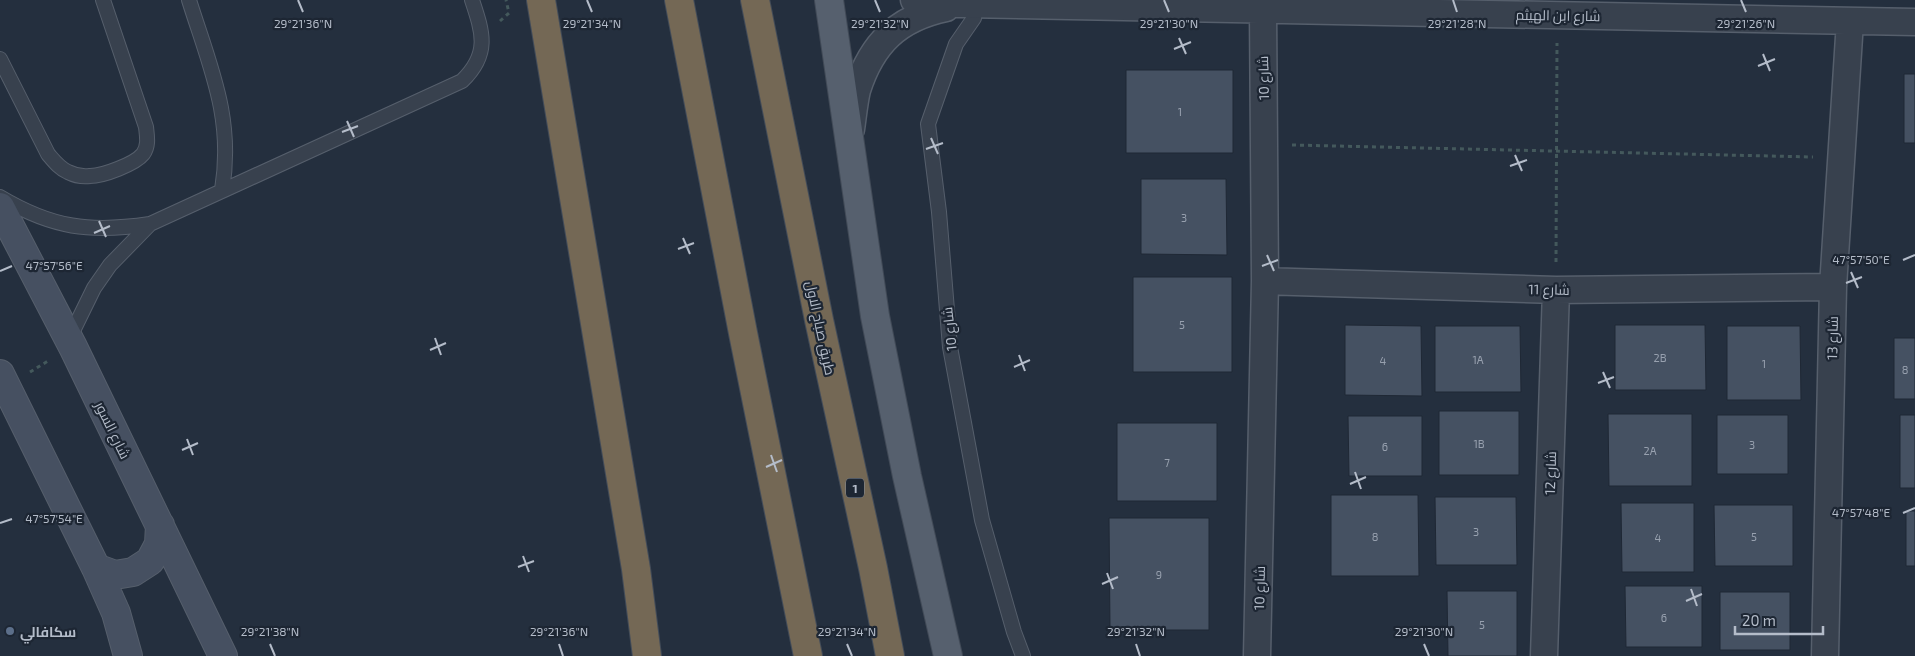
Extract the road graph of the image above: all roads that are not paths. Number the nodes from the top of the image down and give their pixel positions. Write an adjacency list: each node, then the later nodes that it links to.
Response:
1 (103, 0): 16 (lane)
2 (189, 0): 18 (lane)
3 (472, 0): 18 (lane)
4 (541, 0): 32 (highway)
5 (679, 0): 33 (highway)
6 (755, 0): 29 (highway, طريق صباح الاول / 1)
7 (829, 0): 17 (main road)
8 (914, 0): 9 (street, شارع ابن الهيثم)
9 (969, 4): 10 (street, شارع ابن الهيثم); 17 (street, شارع ابن الهيثم); 37 (lane, شارع 10)
10 (1144, 4): 13 (street, شارع ابن الهيثم)
11 (1427, 6): 12 (street, شارع ابن الهيثم); 13 (street, شارع ابن الهيثم)
12 (1710, 9): 14 (street, شارع ابن الهيثم)
13 (1263, 10): 22 (street, شارع 10)
14 (1850, 21): 15 (street, شارع ابن الهيثم); 23 (street, شارع 13)
15 (1915, 22)
16 (0, 59)
17 (849, 140): 36 (main road)
18 (222, 190): 21 (lane)
19 (0, 197): 21 (lane)
20 (0, 207): 25 (main road, شارع السور)
21 (150, 224): 25 (lane)
22 (1265, 281): 24 (street, شارع 11); 38 (street, شارع 10)
23 (1833, 287): 24 (street, شارع 11); 40 (street, شارع 13)
24 (1556, 290): 39 (street, شارع 12)
25 (71, 343): 27 (main road, شارع السور)
26 (3, 380): 28 (main road)
27 (160, 525): 28 (main road); 31 (main road, شارع السور)
28 (96, 568): 30 (main road)
29 (873, 568): 34 (highway, طريق صباح الاول / 1); 35 (highway)
30 (128, 656)
31 (223, 656)
32 (647, 656)
33 (808, 656)
34 (890, 656)
35 (895, 656)
36 (948, 656)
37 (1023, 656)
38 (1257, 656)
39 (1544, 656)
40 (1825, 656)

